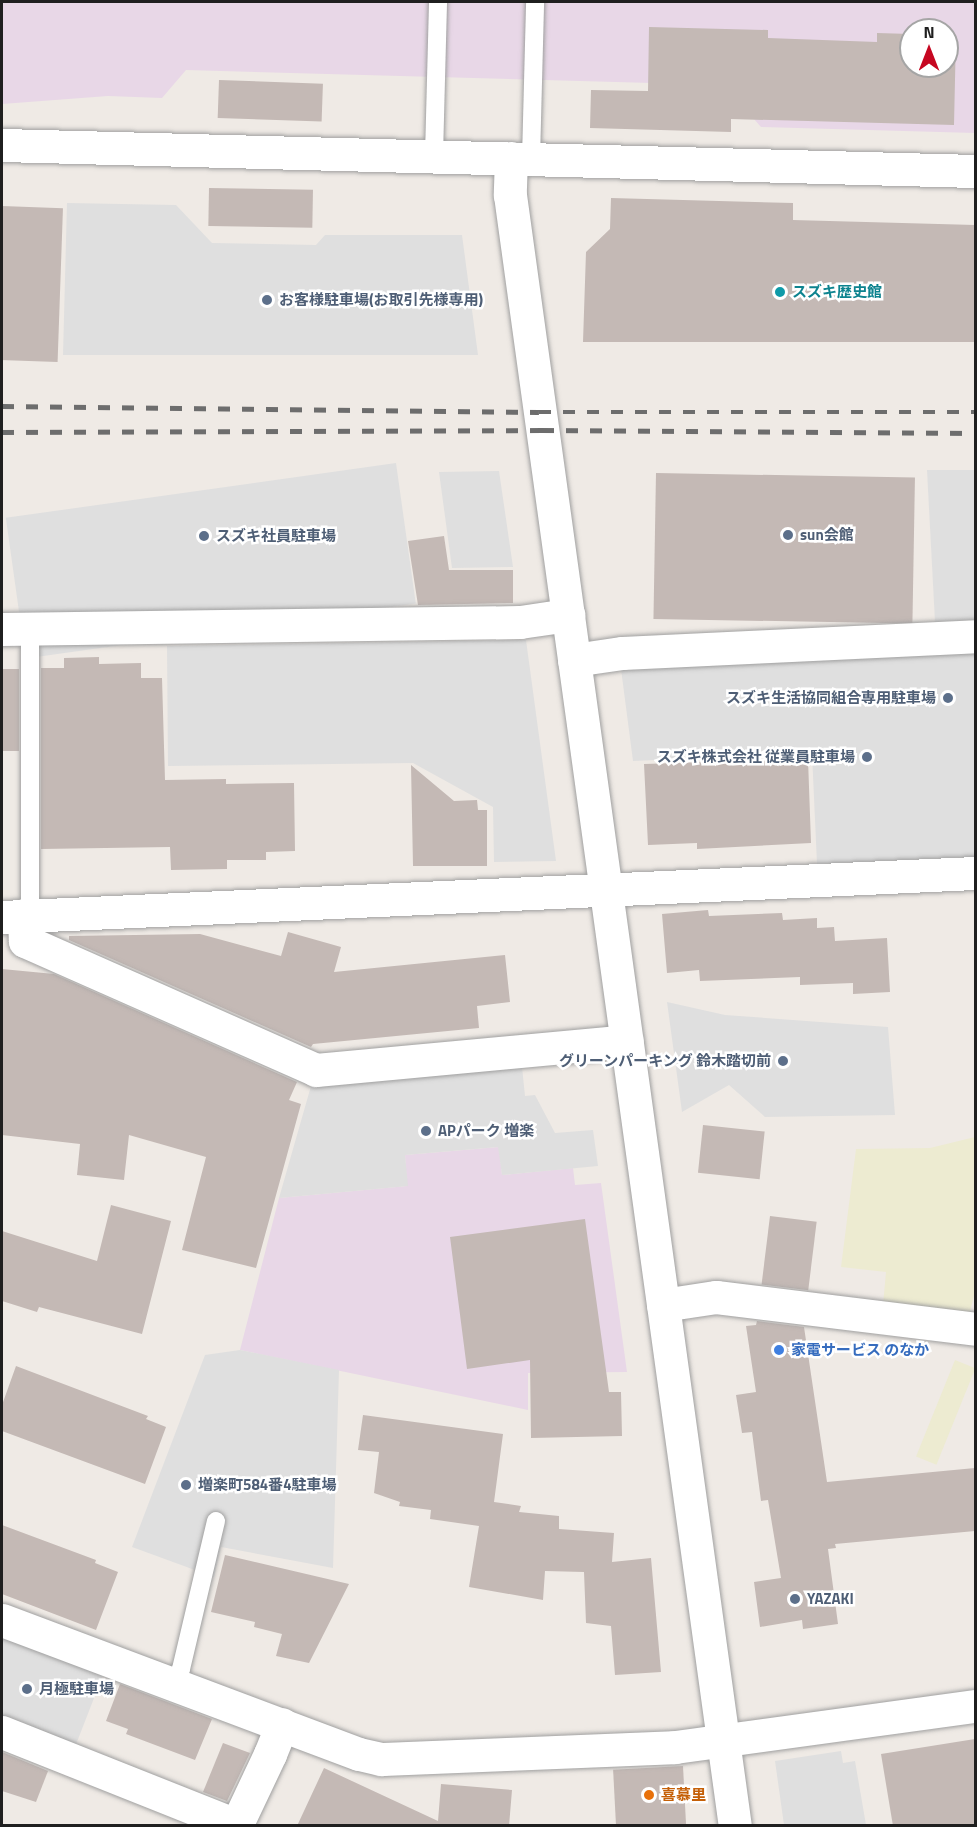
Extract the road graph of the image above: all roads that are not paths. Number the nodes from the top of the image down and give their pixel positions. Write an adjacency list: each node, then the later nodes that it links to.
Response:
1 (438, 2): 4 (lane)
2 (535, 2): 5 (lane)
3 (2, 145): 4 (street)
4 (434, 156): 5 (street)
5 (521, 159): 6 (street); 7 (street)
6 (975, 171)
7 (568, 615): 8 (street); 10 (street)
8 (16, 629): 13 (lane)
9 (975, 636): 10 (street)
10 (574, 660): 12 (street)
11 (975, 873): 12 (street)
12 (605, 890): 13 (street); 14 (street)
13 (19, 916): 14 (street)
14 (627, 1041): 15 (street)
15 (663, 1305): 16 (street); 23 (street)
16 (975, 1329)
17 (216, 1521): 19 (lane)
18 (2, 1620): 19 (street)
19 (175, 1684): 21 (street)
20 (975, 1706): 23 (street)
21 (282, 1725): 23 (street); 24 (street)
22 (2, 1732): 24 (street)
23 (723, 1742): 25 (street)
24 (236, 1825)
25 (735, 1826)

